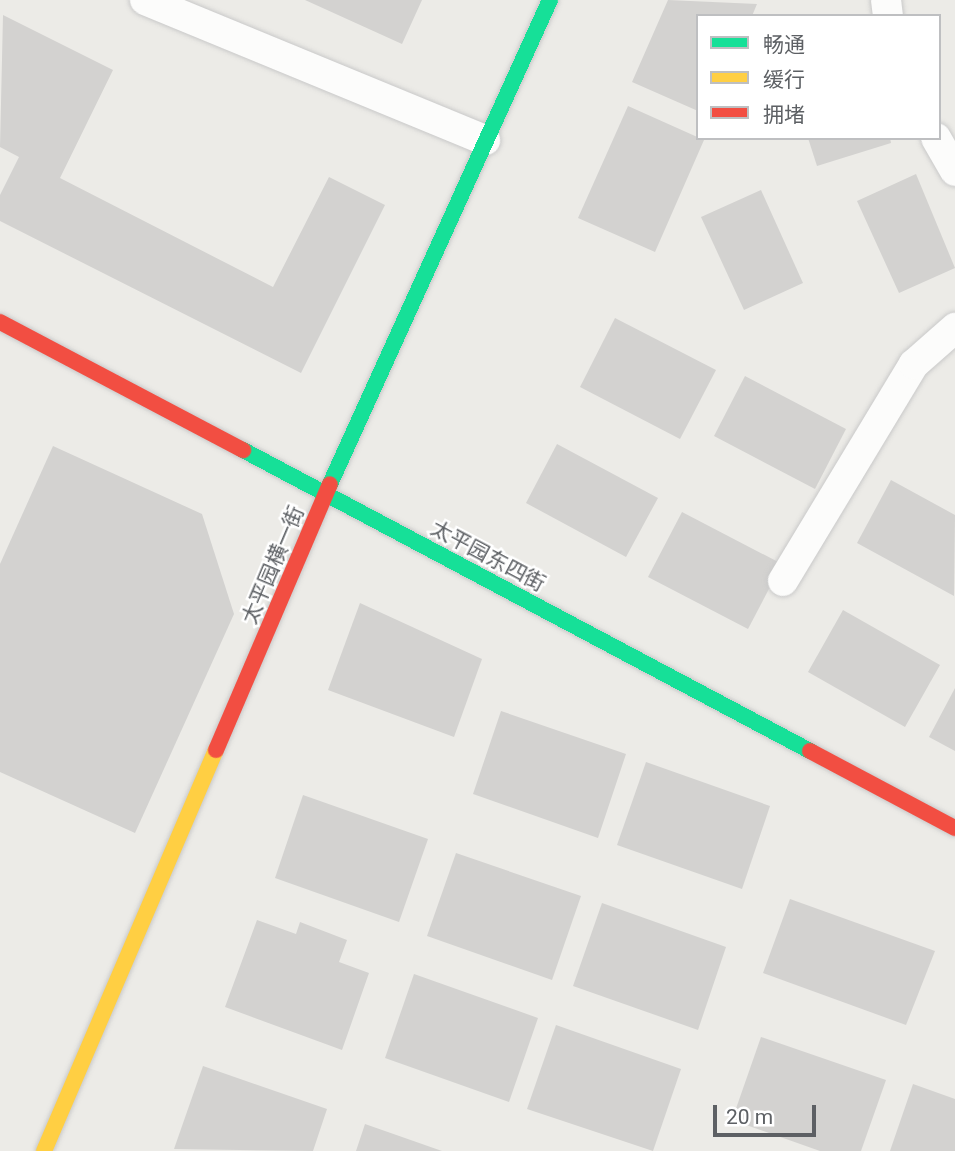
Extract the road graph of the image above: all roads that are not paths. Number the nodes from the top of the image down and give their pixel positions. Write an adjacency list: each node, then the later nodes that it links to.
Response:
1 (145, 0): 3 (street)
2 (550, 0): 3 (street, 太平园横一街)
3 (485, 140): 8 (street, 太平园横一街)
4 (937, 140): 5 (street)
5 (955, 171)
6 (0, 322): 8 (street, 太平园东四街)
7 (955, 328): 9 (street)
8 (326, 494): 10 (street, 太平园东四街); 11 (street, 太平园横一街)
9 (783, 581)
10 (955, 828)
11 (44, 1151)

